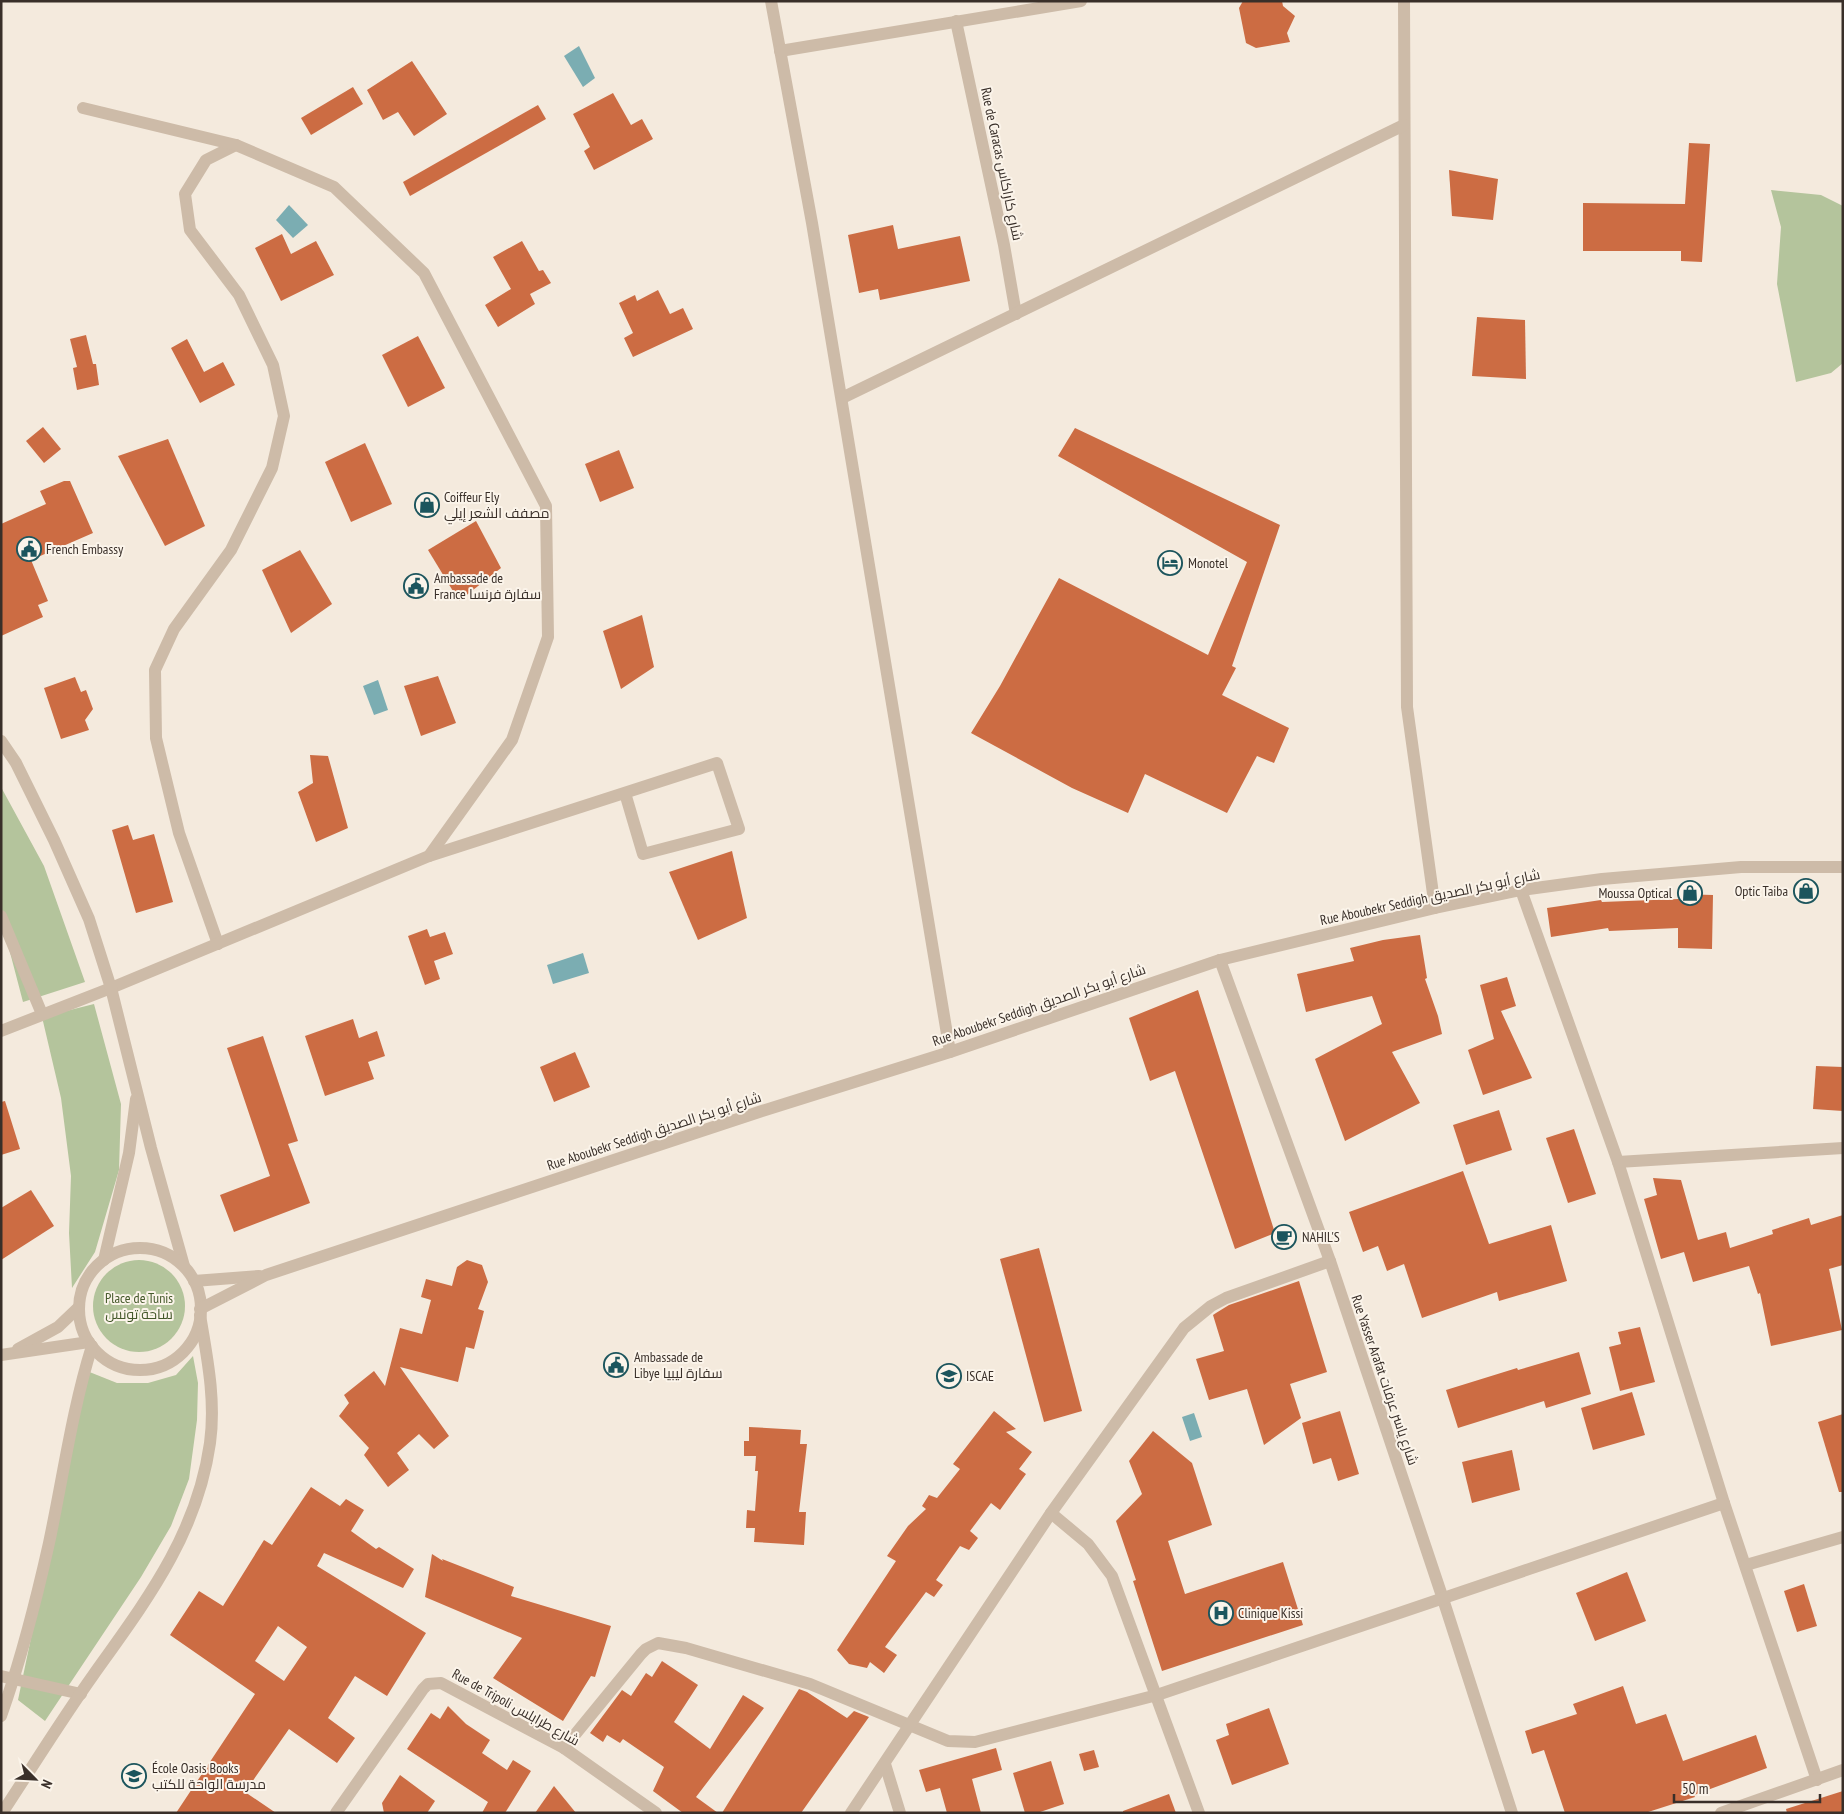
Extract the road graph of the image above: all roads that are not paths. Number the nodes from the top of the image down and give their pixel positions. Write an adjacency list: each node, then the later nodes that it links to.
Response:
1 (771, 1): 5 (street)
2 (1080, 1): 4 (street)
3 (1404, 1): 7 (street)
4 (956, 21): 5 (street); 9 (street, Rue de Caracas شارع كاراكاس)
5 (780, 51): 10 (street)
6 (83, 108): 8 (street)
7 (1404, 126): 9 (street); 16 (street)
8 (236, 145): 13 (street); 18 (street)
9 (1016, 314): 10 (street)
10 (842, 398): 23 (street)
11 (1, 741): 20 (street)
12 (625, 793): 12 (street); 13 (street)
13 (429, 856): 18 (street)
14 (1843, 866): 15 (street, Rue Aboubekr Seddigh شارع أبو بكر الصديق)
15 (1521, 890): 16 (street, Rue Aboubekr Seddigh شارع أبو بكر الصديق); 26 (street)
16 (1435, 908): 19 (street, Rue Aboubekr Seddigh شارع أبو بكر الصديق)
17 (1, 916): 21 (street)
18 (218, 944): 20 (street)
19 (1220, 960): 23 (street, Rue Aboubekr Seddigh شارع أبو بكر الصديق); 28 (street, Rue Yasser Arafat شارع ياسر عرفات)
20 (111, 988): 21 (street); 24 (street)
21 (42, 1014): 22 (street)
22 (1, 1031)
23 (950, 1052): 30 (street, Rue Aboubekr Seddigh شارع أبو بكر الصديق)
24 (137, 1092): 27 (street); 29 (street)
25 (1843, 1148): 26 (street)
26 (1618, 1162): 36 (street)
27 (104, 1260): 29 (street); 32 (street)
28 (1330, 1261): 37 (street); 40 (street, Rue Yasser Arafat شارع ياسر عرفات)
29 (184, 1266): 31 (street)
30 (266, 1276): 31 (street, Rue Aboubekr Seddigh شارع أبو بكر الصديق); 33 (street, Rue Aboubekr Seddigh شارع أبو بكر الصديق)
31 (194, 1281): 33 (street)
32 (79, 1307): 34 (street); 35 (street)
33 (200, 1312): 34 (street); 43 (street)
34 (90, 1344): 35 (street); 42 (street)
35 (7, 1353)
36 (1724, 1503): 39 (street); 40 (street)
37 (1051, 1513): 44 (street); 46 (street)
38 (1843, 1537): 39 (street)
39 (1746, 1566): 50 (street)
40 (1443, 1599): 44 (street); 57 (street, Rue Yasser Arafat شارع ياسر عرفات)
41 (1, 1676): 42 (street)
42 (14, 1679): 43 (street); 45 (street)
43 (81, 1694): 51 (street)
44 (1157, 1695): 46 (street); 56 (street)
45 (1, 1716)
46 (909, 1725): 47 (street); 48 (street)
47 (564, 1748): 52 (street, Rue de Tripoli شارع طرابلس); 53 (street, Rue de Tripoli شارع طرابلس)
48 (885, 1764): 54 (street); 55 (street)
49 (1843, 1770): 50 (street)
50 (1817, 1780): 58 (street)
51 (2, 1813)
52 (336, 1813)
53 (656, 1813)
54 (851, 1813)
55 (900, 1813)
56 (1199, 1813)
57 (1512, 1813)
58 (1721, 1813)

